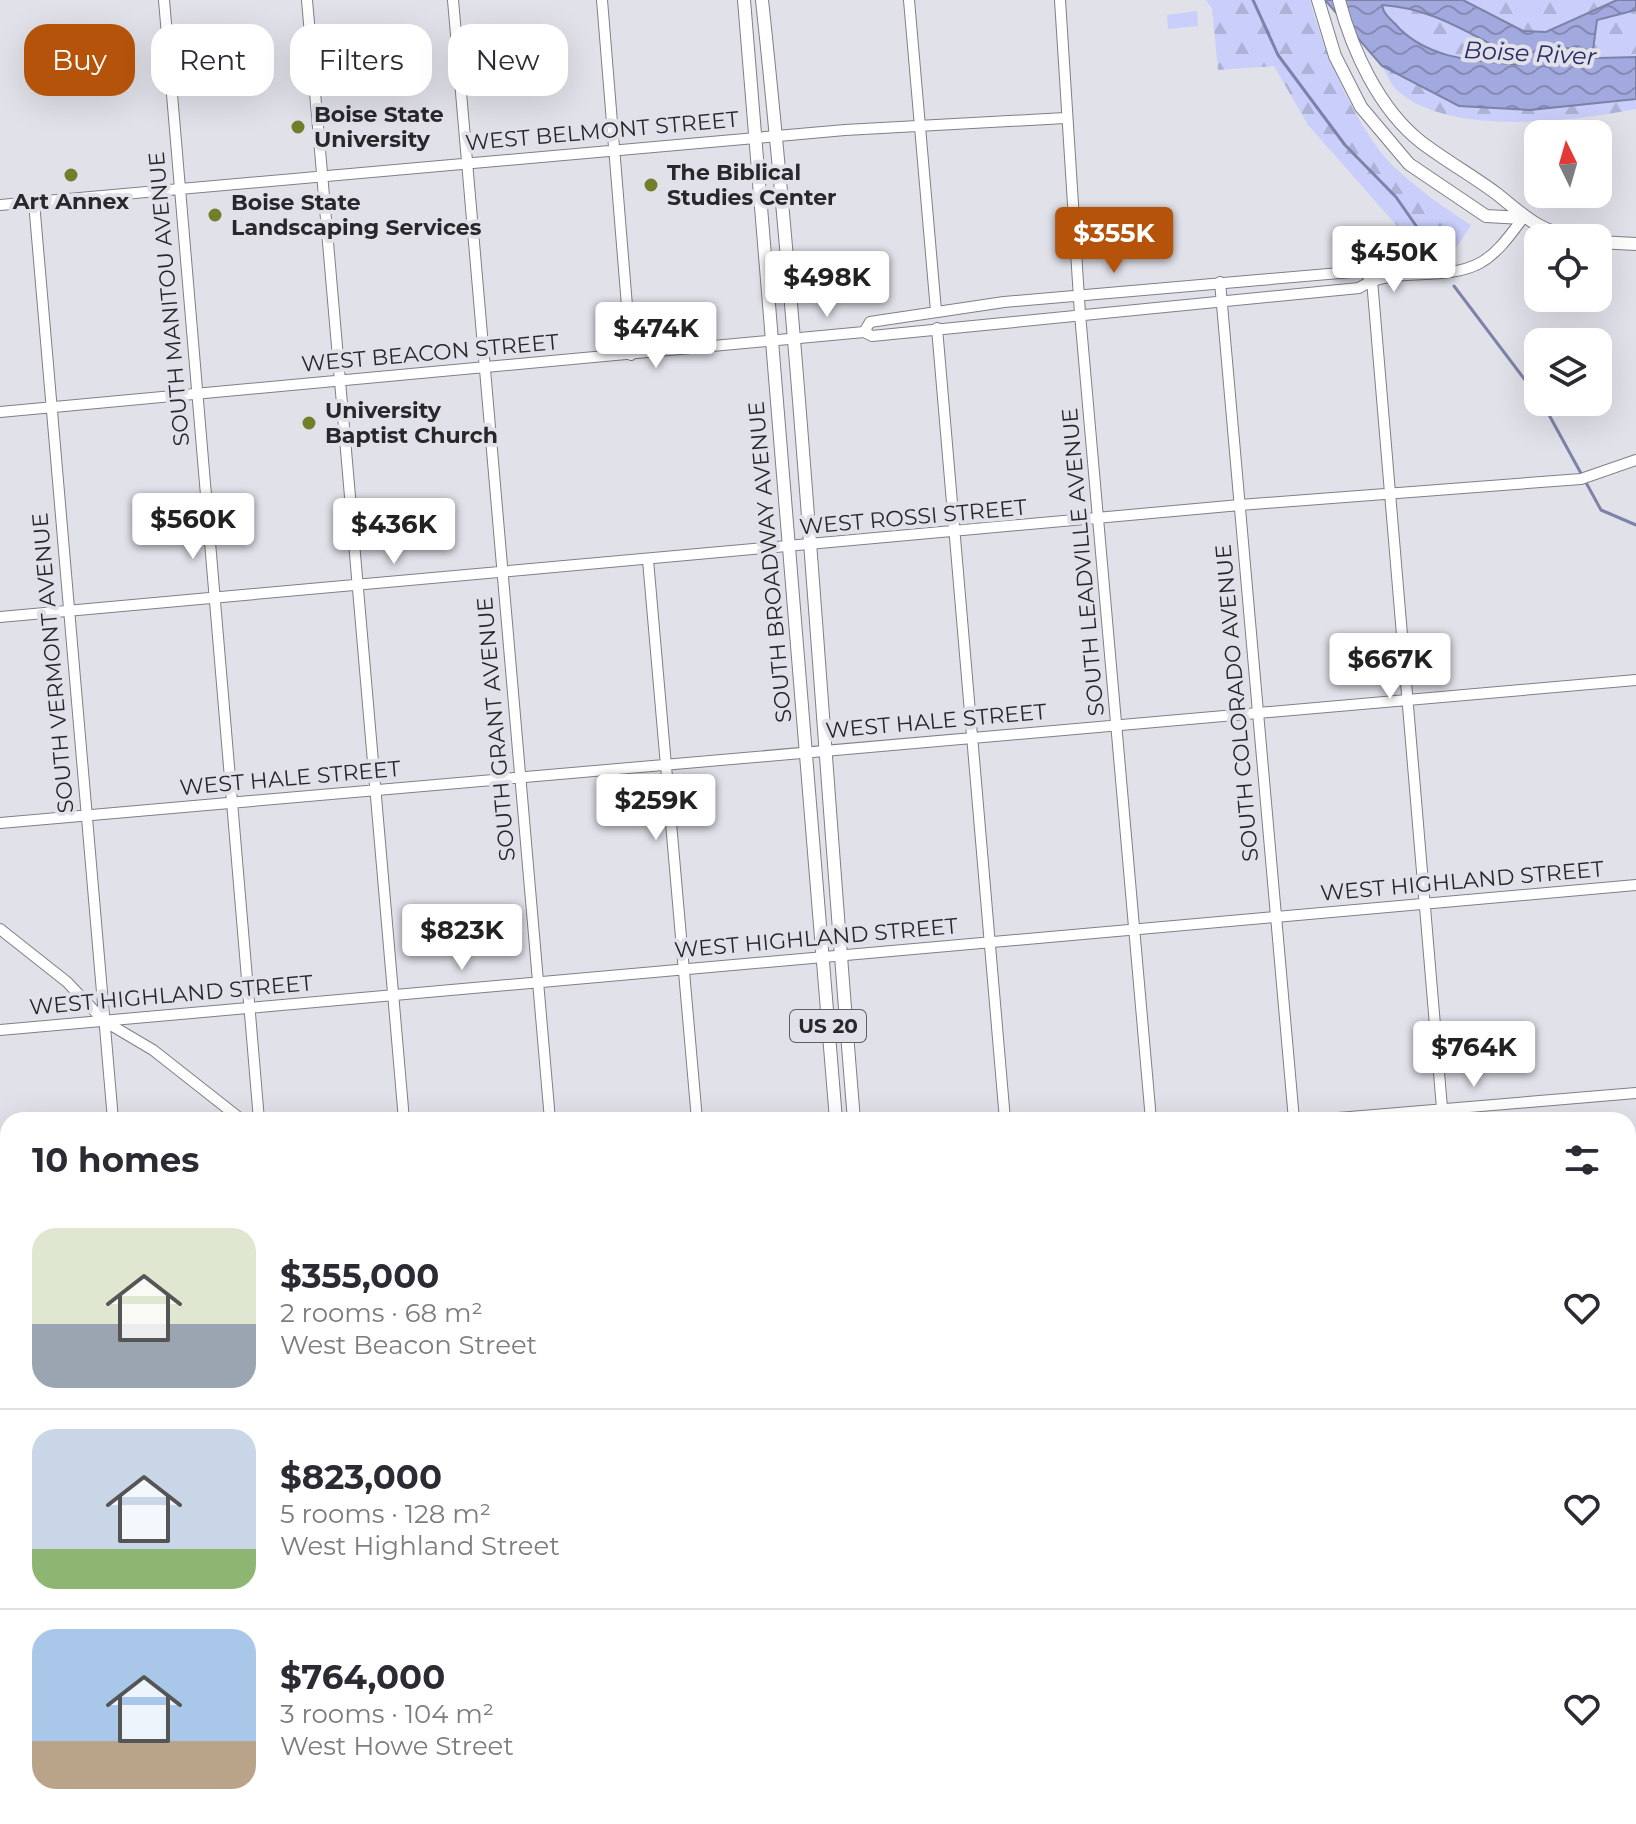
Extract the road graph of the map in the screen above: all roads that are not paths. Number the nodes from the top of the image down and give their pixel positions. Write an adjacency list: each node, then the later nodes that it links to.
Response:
1 (164, 0): 18 (street, SOUTH MANITOU AVENUE)
2 (307, 0): 17 (street)
3 (453, 0): 16 (street, SOUTH GRANT AVENUE)
4 (602, 0): 15 (street)
5 (744, 0): 14 (main road, SOUTH BROADWAY AVENUE / US 20)
6 (762, 0): 13 (main road, SOUTH BROADWAY AVENUE / US 20)
7 (909, 0): 12 (street)
8 (1060, 0): 11 (street, SOUTH LEADVILLE AVENUE)
9 (1318, 0): 21 (main road)
10 (1339, 0): 21 (main road)
11 (1065, 118): 12 (street, WEST BELMONT STREET); 27 (street, SOUTH LEADVILLE AVENUE)
12 (918, 124): 13 (street, WEST BELMONT STREET); 29 (street)
13 (776, 136): 14 (street, WEST BELMONT STREET); 33 (main road, SOUTH BROADWAY AVENUE / US 20)
14 (755, 138): 15 (street, WEST BELMONT STREET); 34 (main road, SOUTH BROADWAY AVENUE / US 20)
15 (615, 150): 16 (street, WEST BELMONT STREET); 35 (street)
16 (469, 163): 17 (street, WEST BELMONT STREET); 36 (street, SOUTH GRANT AVENUE)
17 (321, 177): 18 (street, WEST BELMONT STREET); 37 (street)
18 (179, 189): 19 (street, WEST BELMONT STREET); 38 (street, SOUTH MANITOU AVENUE)
19 (34, 202): 20 (street, WEST BELMONT STREET); 39 (street, SOUTH VERMONT AVENUE)
20 (0, 205)
21 (1523, 218): 22 (main road); 25 (street, WEST BEACON STREET)
22 (1532, 224)
23 (1612, 243): 24 (main road)
24 (1636, 244)
25 (1372, 280): 26 (street, WEST BEACON STREET); 28 (street, WEST BEACON STREET); 42 (street)
26 (1220, 282): 27 (street, WEST BEACON STREET); 28 (street, SOUTH COLORADO AVENUE)
27 (1079, 295): 29 (street, WEST BEACON STREET); 30 (street, SOUTH LEADVILLE AVENUE)
28 (1222, 301): 30 (street, WEST BEACON STREET); 43 (street, SOUTH COLORADO AVENUE)
29 (936, 311): 32 (street, WEST BEACON STREET)
30 (1080, 314): 31 (street, WEST BEACON STREET); 44 (street, SOUTH LEADVILLE AVENUE)
31 (937, 328): 32 (street, WEST BEACON STREET); 45 (street)
32 (864, 332): 33 (street, WEST BEACON STREET)
33 (795, 340): 34 (street, WEST BEACON STREET); 46 (main road, SOUTH BROADWAY AVENUE / US 20)
34 (772, 342): 35 (street, WEST BEACON STREET); 47 (main road, SOUTH BROADWAY AVENUE / US 20)
35 (631, 355): 36 (street, WEST BEACON STREET)
36 (485, 368): 37 (street, WEST BEACON STREET); 49 (street, SOUTH GRANT AVENUE)
37 (340, 381): 38 (street, WEST BEACON STREET); 50 (street)
38 (197, 394): 39 (street, WEST BEACON STREET); 51 (street, SOUTH MANITOU AVENUE)
39 (52, 407): 40 (street, WEST BEACON STREET); 52 (street, SOUTH VERMONT AVENUE)
40 (0, 412)
41 (1636, 460): 42 (street, WEST ROSSI STREET)
42 (1389, 495): 43 (street, WEST ROSSI STREET); 55 (street)
43 (1240, 505): 44 (street, WEST ROSSI STREET); 56 (street, SOUTH COLORADO AVENUE)
44 (1100, 520): 45 (street, WEST ROSSI STREET); 57 (street, SOUTH LEADVILLE AVENUE)
45 (955, 533): 46 (street, WEST ROSSI STREET); 58 (street)
46 (809, 546): 47 (street, WEST ROSSI STREET); 59 (main road, SOUTH BROADWAY AVENUE / US 20)
47 (791, 548): 48 (street, WEST ROSSI STREET); 60 (main road, SOUTH BROADWAY AVENUE / US 20)
48 (648, 560): 49 (street, WEST ROSSI STREET); 61 (street)
49 (503, 573): 50 (street, WEST ROSSI STREET); 62 (street, SOUTH GRANT AVENUE)
50 (358, 586): 51 (street, WEST ROSSI STREET); 63 (street)
51 (213, 599): 52 (street, WEST ROSSI STREET); 64 (street, SOUTH MANITOU AVENUE)
52 (68, 611): 53 (street, WEST ROSSI STREET); 65 (street, SOUTH VERMONT AVENUE)
53 (0, 617)
54 (1636, 680): 55 (street, WEST HALE STREET)
55 (1407, 699): 56 (street, WEST HALE STREET); 68 (street)
56 (1258, 712): 57 (street, WEST HALE STREET); 69 (street, SOUTH COLORADO AVENUE)
57 (1117, 725): 58 (street, WEST HALE STREET); 71 (street, SOUTH LEADVILLE AVENUE)
58 (972, 738): 59 (street, WEST HALE STREET); 72 (street)
59 (823, 751): 60 (street, WEST HALE STREET); 73 (main road, SOUTH BROADWAY AVENUE / US 20)
60 (805, 752): 61 (street, WEST HALE STREET); 74 (main road, SOUTH BROADWAY AVENUE / US 20)
61 (666, 765): 62 (street, WEST HALE STREET); 75 (street)
62 (520, 778): 63 (street, WEST HALE STREET); 76 (street, SOUTH GRANT AVENUE)
63 (376, 790): 64 (street, WEST HALE STREET); 77 (street)
64 (231, 803): 65 (street, WEST HALE STREET); 78 (street, SOUTH MANITOU AVENUE)
65 (86, 816): 66 (street, WEST HALE STREET); 79 (street, SOUTH VERMONT AVENUE)
66 (0, 823)
67 (1636, 885): 68 (street, WEST HIGHLAND STREET)
68 (1425, 904): 69 (street, WEST HIGHLAND STREET); 93 (street)
69 (1276, 917): 71 (street, WEST HIGHLAND STREET); 92 (street, SOUTH COLORADO AVENUE)
70 (0, 929): 79 (street)
71 (1135, 930): 72 (street, WEST HIGHLAND STREET); 91 (street, SOUTH LEADVILLE AVENUE)
72 (990, 943): 73 (street, WEST HIGHLAND STREET); 90 (street)
73 (841, 956): 74 (street, WEST HIGHLAND STREET); 89 (main road, SOUTH BROADWAY AVENUE / US 20)
74 (823, 958): 75 (street, WEST HIGHLAND STREET); 88 (main road, SOUTH BROADWAY AVENUE / US 20)
75 (684, 970): 76 (street, WEST HIGHLAND STREET); 87 (street)
76 (538, 983): 77 (street, WEST HIGHLAND STREET); 86 (street, SOUTH GRANT AVENUE)
77 (394, 995): 78 (street, WEST HIGHLAND STREET); 85 (street)
78 (249, 1008): 79 (street, WEST HIGHLAND STREET); 84 (street, SOUTH MANITOU AVENUE)
79 (104, 1021): 80 (street, WEST HIGHLAND STREET); 82 (street, SOUTH VERMONT AVENUE); 83 (street)
80 (0, 1030)
81 (1636, 1093): 94 (street)
82 (112, 1112)
83 (232, 1112)
84 (258, 1112)
85 (403, 1112)
86 (549, 1112)
87 (696, 1112)
88 (835, 1112)
89 (853, 1112)
90 (1004, 1112)
91 (1150, 1112)
92 (1293, 1112)
93 (1443, 1112)
94 (1461, 1112)

